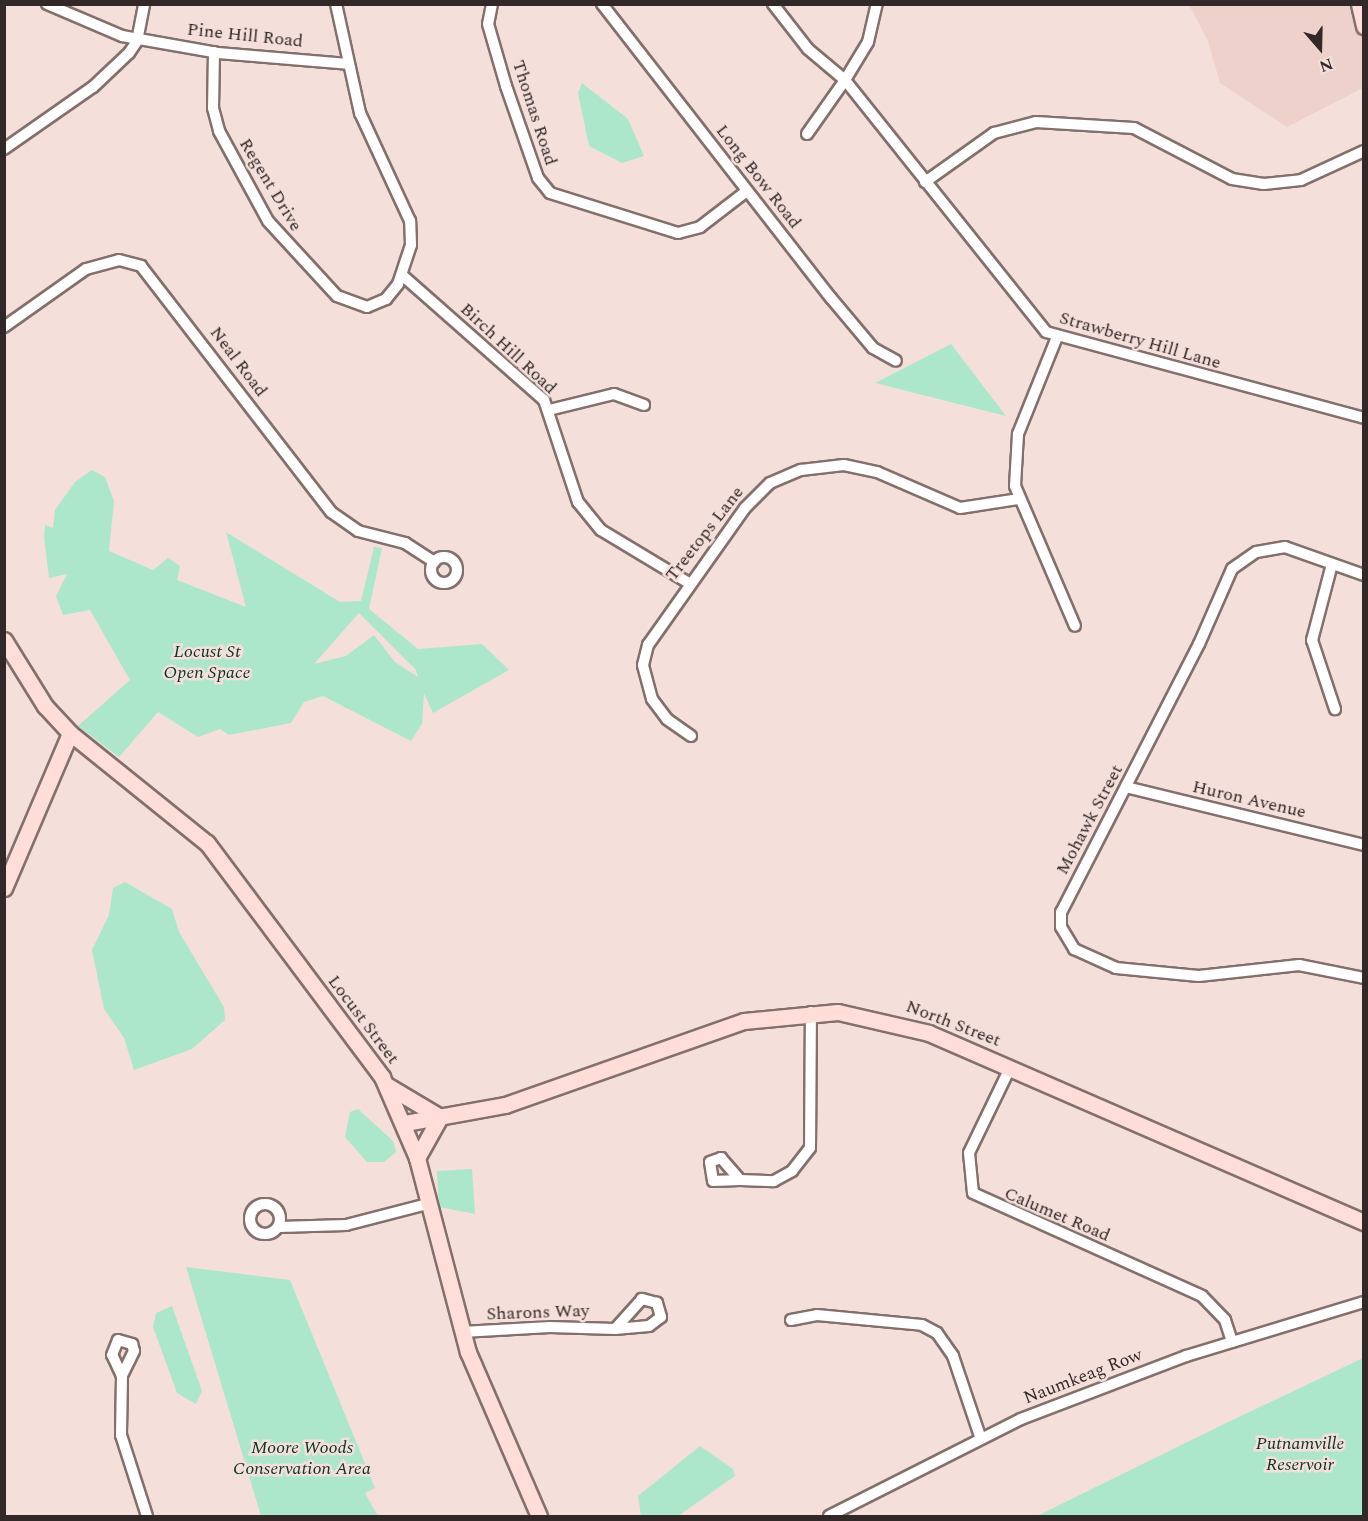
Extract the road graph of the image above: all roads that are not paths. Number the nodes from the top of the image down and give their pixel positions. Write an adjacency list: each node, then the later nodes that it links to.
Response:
1 (47, 4): 10 (street, Pine Hill Road)
2 (144, 4): 10 (street)
3 (336, 4): 12 (street, Regent Drive)
4 (492, 4): 18 (street, Thomas Road)
5 (602, 4): 18 (street, Long Bow Road)
6 (773, 4): 13 (street, Strawberry Hill Lane)
7 (877, 4): 13 (street)
8 (1359, 4): 9 (main road)
9 (1364, 26)
10 (138, 39): 11 (street, Pine Hill Road); 15 (street)
11 (214, 52): 12 (street, Pine Hill Road); 19 (street, Regent Drive)
12 (348, 64): 19 (street, Regent Drive)
13 (845, 80): 14 (street); 17 (street, Strawberry Hill Lane)
14 (807, 134)
15 (4, 149)
16 (1364, 151): 17 (street)
17 (925, 183): 21 (street, Strawberry Hill Lane)
18 (747, 191): 22 (street, Long Bow Road)
19 (402, 275): 24 (street, Birch Hill Road)
20 (4, 327): 27 (street, Neal Road)
21 (1057, 337): 25 (street, Strawberry Hill Lane); 26 (street)
22 (896, 361)
23 (644, 405): 24 (street)
24 (549, 410): 30 (street, Birch Hill Road)
25 (1364, 418)
26 (1019, 499): 30 (street, Treetops Lane); 31 (street)
27 (434, 562)
28 (1332, 564): 29 (street, Mohawk Street); 33 (street); 36 (street, Mohawk Street)
29 (1364, 576)
30 (689, 583): 35 (street, Treetops Lane)
31 (1075, 626)
32 (4, 640): 34 (main road, Locust Street)
33 (1335, 709)
34 (70, 733): 38 (main road); 42 (main road, Locust Street)
35 (691, 736)
36 (1126, 787): 37 (street, Huron Avenue); 39 (street, Mohawk Street)
37 (1364, 845)
38 (4, 888)
39 (1364, 978)
40 (811, 1012): 41 (main road, North Street); 43 (main road, North Street); 46 (street)
41 (1010, 1068): 48 (main road, North Street); 54 (street, Calumet Road)
42 (386, 1085): 43 (main road); 44 (main road, Locust Street)
43 (440, 1117): 44 (main road, North Street); 45 (main road)
44 (405, 1123): 45 (main road, Locust Street)
45 (417, 1158): 47 (main road, Locust Street)
46 (740, 1180)
47 (427, 1204): 49 (street); 53 (main road, Locust Street)
48 (1364, 1222)
49 (279, 1227)
50 (1364, 1302): 54 (street, Naumkeag Row)
51 (791, 1320): 56 (street)
52 (615, 1329): 53 (street, Sharons Way)
53 (462, 1332): 58 (main road, Locust Street)
54 (1232, 1342): 56 (street, Naumkeag Row)
55 (122, 1376): 57 (street)
56 (980, 1436): 59 (street, Naumkeag Row)
57 (147, 1516)
58 (539, 1516)
59 (829, 1516)

